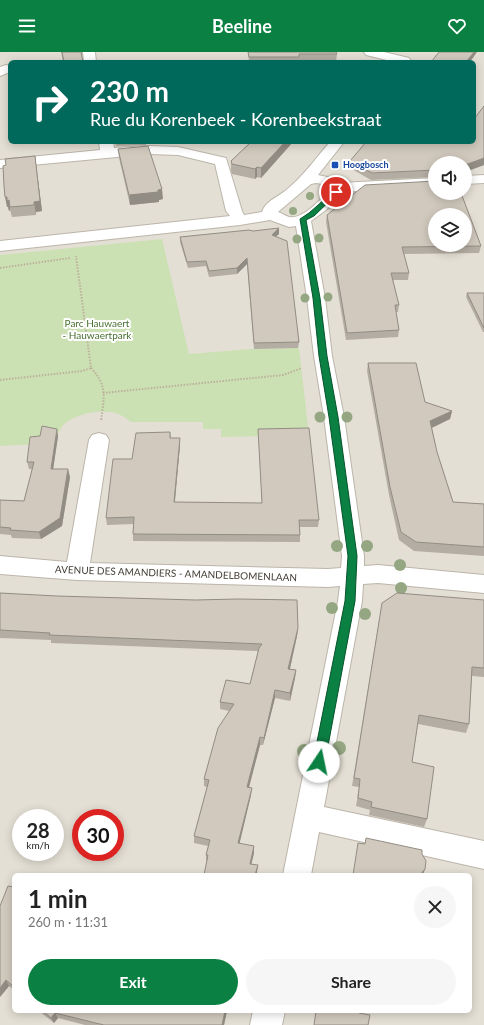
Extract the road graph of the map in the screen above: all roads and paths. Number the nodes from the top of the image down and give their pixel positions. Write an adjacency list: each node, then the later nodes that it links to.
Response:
1 (413, 52): 4 (street)
2 (372, 56): 3 (street)
3 (394, 60)
4 (407, 60)
5 (336, 144): 9 (street)
6 (107, 147): 7 (street); 15 (street)
7 (0, 164)
8 (484, 179): 10 (street)
9 (307, 180): 12 (street); 13 (street)
10 (472, 180)
11 (428, 182): 12 (street)
12 (336, 188): 14 (street)
13 (272, 215): 14 (street); 15 (street)
14 (303, 219): 26 (street)
15 (240, 220): 16 (street)
16 (0, 246)
17 (0, 268): 18 (path)
18 (91, 368): 20 (path); 21 (path)
19 (306, 368): 21 (path)
20 (0, 380)
21 (103, 393): 22 (path)
22 (102, 412)
23 (99, 440): 25 (street)
24 (0, 565): 25 (street, AVENUE DES AMANDIERS - AMANDELBOMENLAAN)
25 (77, 571): 26 (street, AVENUE DES AMANDIERS - AMANDELBOMENLAAN)
26 (351, 576): 27 (street, AVENUE DES AMANDIERS - AMANDELBOMENLAAN); 28 (street)
27 (484, 584)
28 (309, 817): 29 (street); 30 (street)
29 (484, 856)
30 (297, 873)
31 (269, 1013): 32 (street)
32 (266, 1025)

